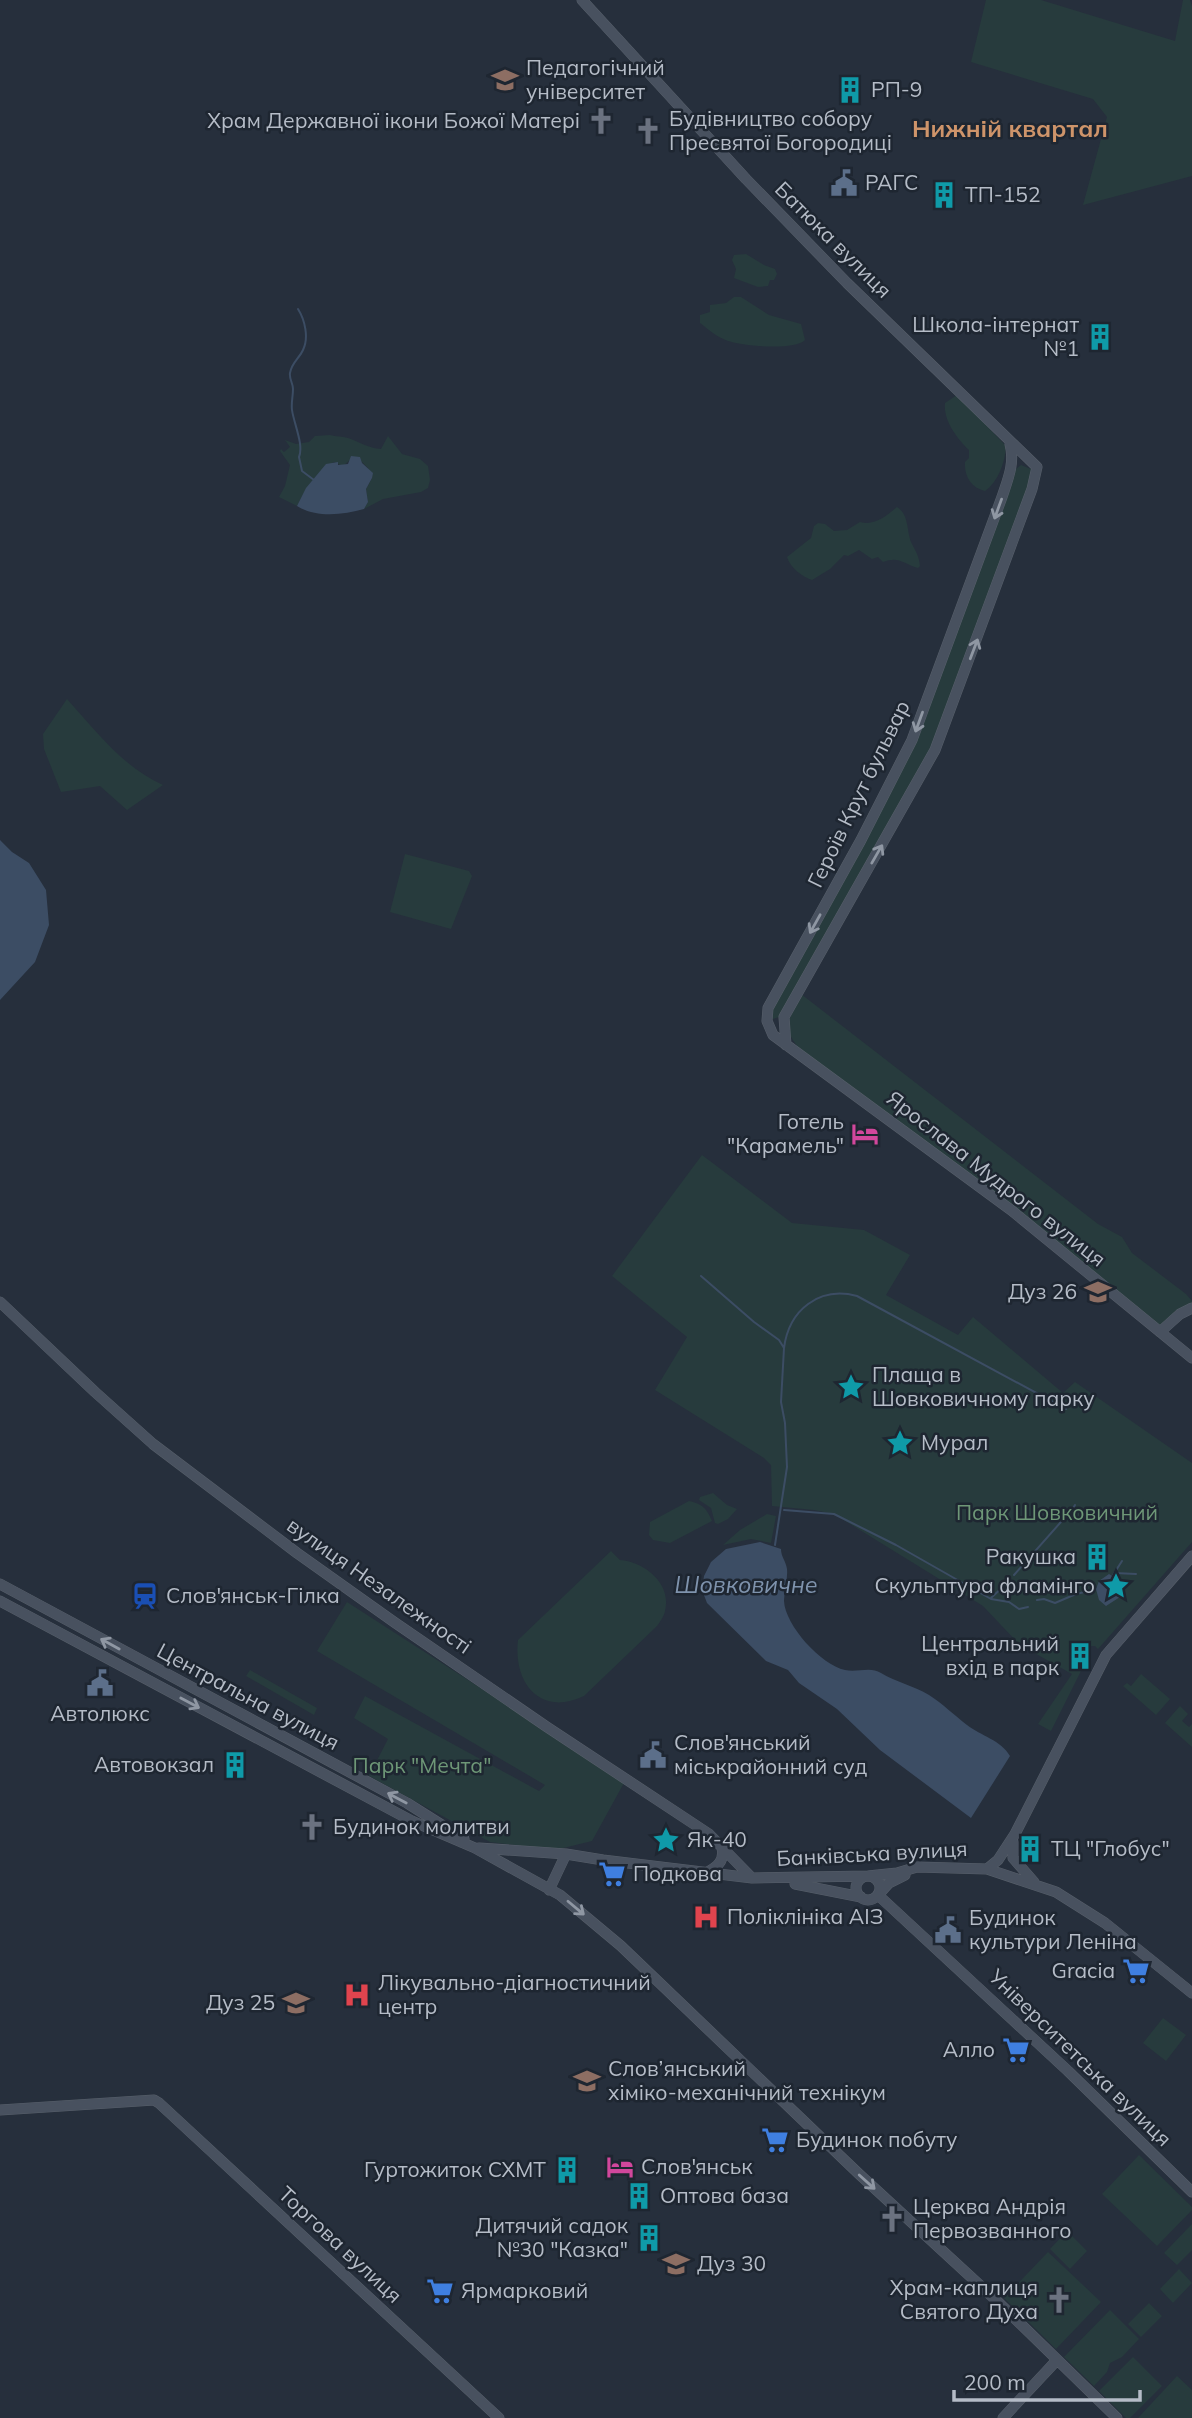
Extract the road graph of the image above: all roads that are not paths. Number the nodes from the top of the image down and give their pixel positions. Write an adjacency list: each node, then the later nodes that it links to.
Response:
1 (582, 0): 2 (street, Батюка вулиця)
2 (1010, 443): 3 (street, Батюка вулиця); 4 (street, Героїв Крут бульвар, one-way to 4)
3 (1037, 467): 5 (street, Героїв Крут бульвар, one-way to 3)
4 (773, 1035): 5 (street, Ярослава Мудрого вулиця)
5 (786, 1045): 8 (street, Ярослава Мудрого вулиця)
6 (0, 1302): 15 (street, вулиця Незалежності)
7 (1192, 1308): 8 (street)
8 (1160, 1332): 9 (street, Ярослава Мудрого вулиця)
9 (1192, 1358)
10 (1192, 1556): 13 (street)
11 (0, 1584): 14 (street, Центральна вулиця, one-way to 11)
12 (0, 1601): 14 (street, Центральна вулиця, one-way to 14)
13 (1014, 1834): 19 (street); 24 (street)
14 (475, 1848): 16 (street, Банківська вулиця); 25 (street, Центральна вулиця)
15 (725, 1851): 17 (street); 21 (street); 23 (street, вулиця Незалежності)
16 (566, 1854): 20 (street, Банківська вулиця); 25 (street)
17 (720, 1862): 20 (street); 21 (street)
18 (917, 1867): 19 (street, Банківська вулиця); 22 (street, Банківська вулиця); 26 (street)
19 (986, 1869): 24 (street, Банківська вулиця)
20 (706, 1873): 21 (street, Банківська вулиця)
21 (728, 1876): 23 (street, Банківська вулиця)
22 (868, 1876): 23 (street, Банківська вулиця); 26 (street); 27 (street)
23 (752, 1878): 27 (street)
24 (1037, 1884): 28 (street, Банківська вулиця)
25 (550, 1890): 31 (street, Центральна вулиця, one-way to 31)
26 (879, 1894): 27 (street); 30 (street, Університетська вулиця)
27 (861, 1897)
28 (1192, 1993)
29 (0, 2110): 32 (street, Торгова вулиця)
30 (1192, 2192)
31 (1057, 2360): 33 (street); 34 (street, Центральна вулиця)
32 (499, 2418)
33 (1003, 2418)
34 (1117, 2418)

